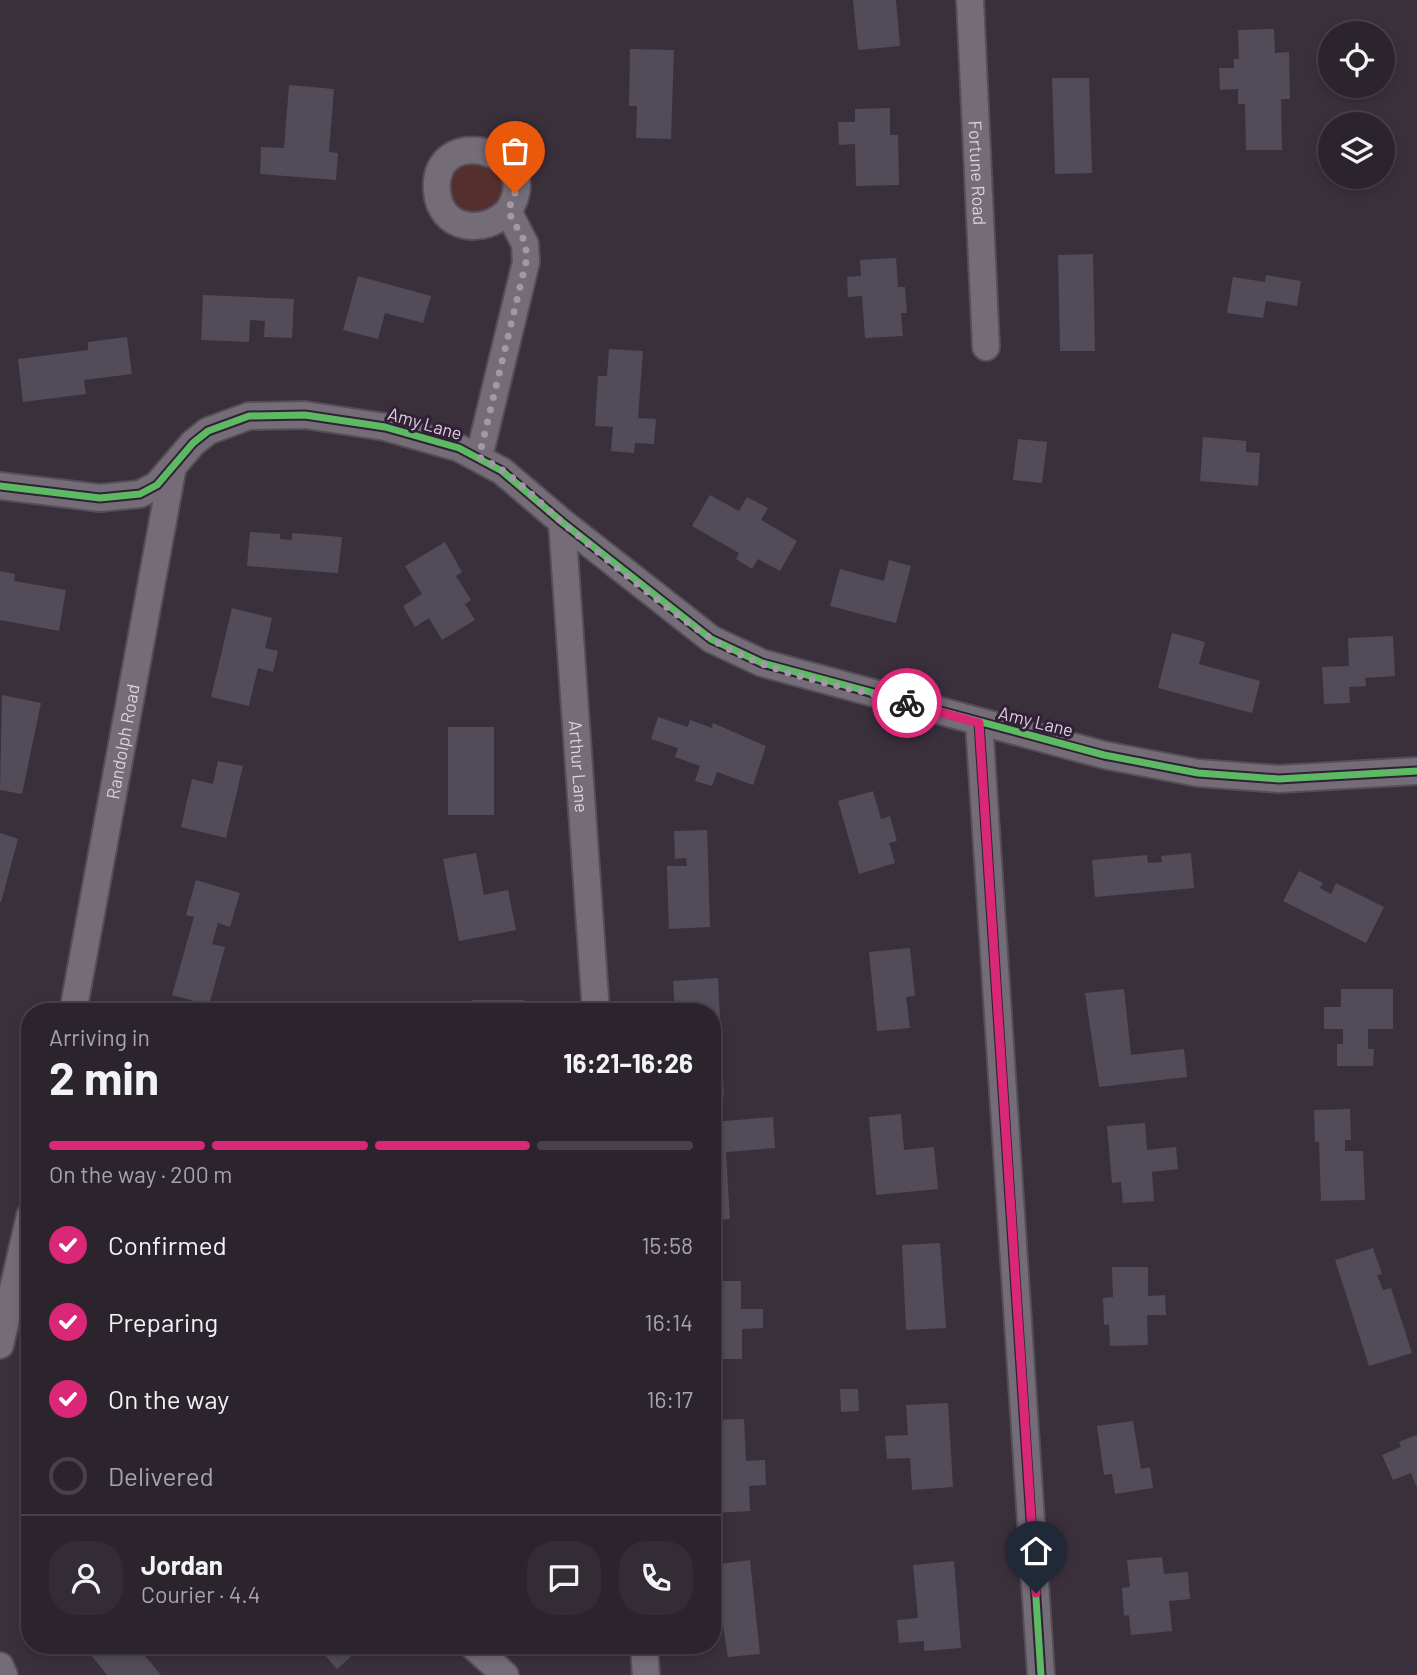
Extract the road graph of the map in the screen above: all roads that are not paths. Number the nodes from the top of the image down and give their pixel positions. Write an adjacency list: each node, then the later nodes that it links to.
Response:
1 (970, 0): 3 (street, Fortune Road)
2 (508, 211): 4 (street)
3 (986, 347)
4 (479, 457): 5 (street, Amy Lane); 7 (street, Amy Lane)
5 (172, 471): 6 (street, Amy Lane); 10 (street, Randolph Road)
6 (0, 486)
7 (562, 522): 8 (street, Amy Lane); 11 (street, Arthur Lane)
8 (979, 723): 9 (street, Amy Lane); 20 (street)
9 (1417, 771)
10 (75, 1003)
11 (595, 1003)
12 (21, 1255): 13 (street)
13 (0, 1345)
14 (482, 1654): 18 (street)
15 (645, 1654): 19 (street)
16 (0, 1666): 17 (street)
17 (4, 1675)
18 (505, 1675)
19 (646, 1675)
20 (1041, 1675)

